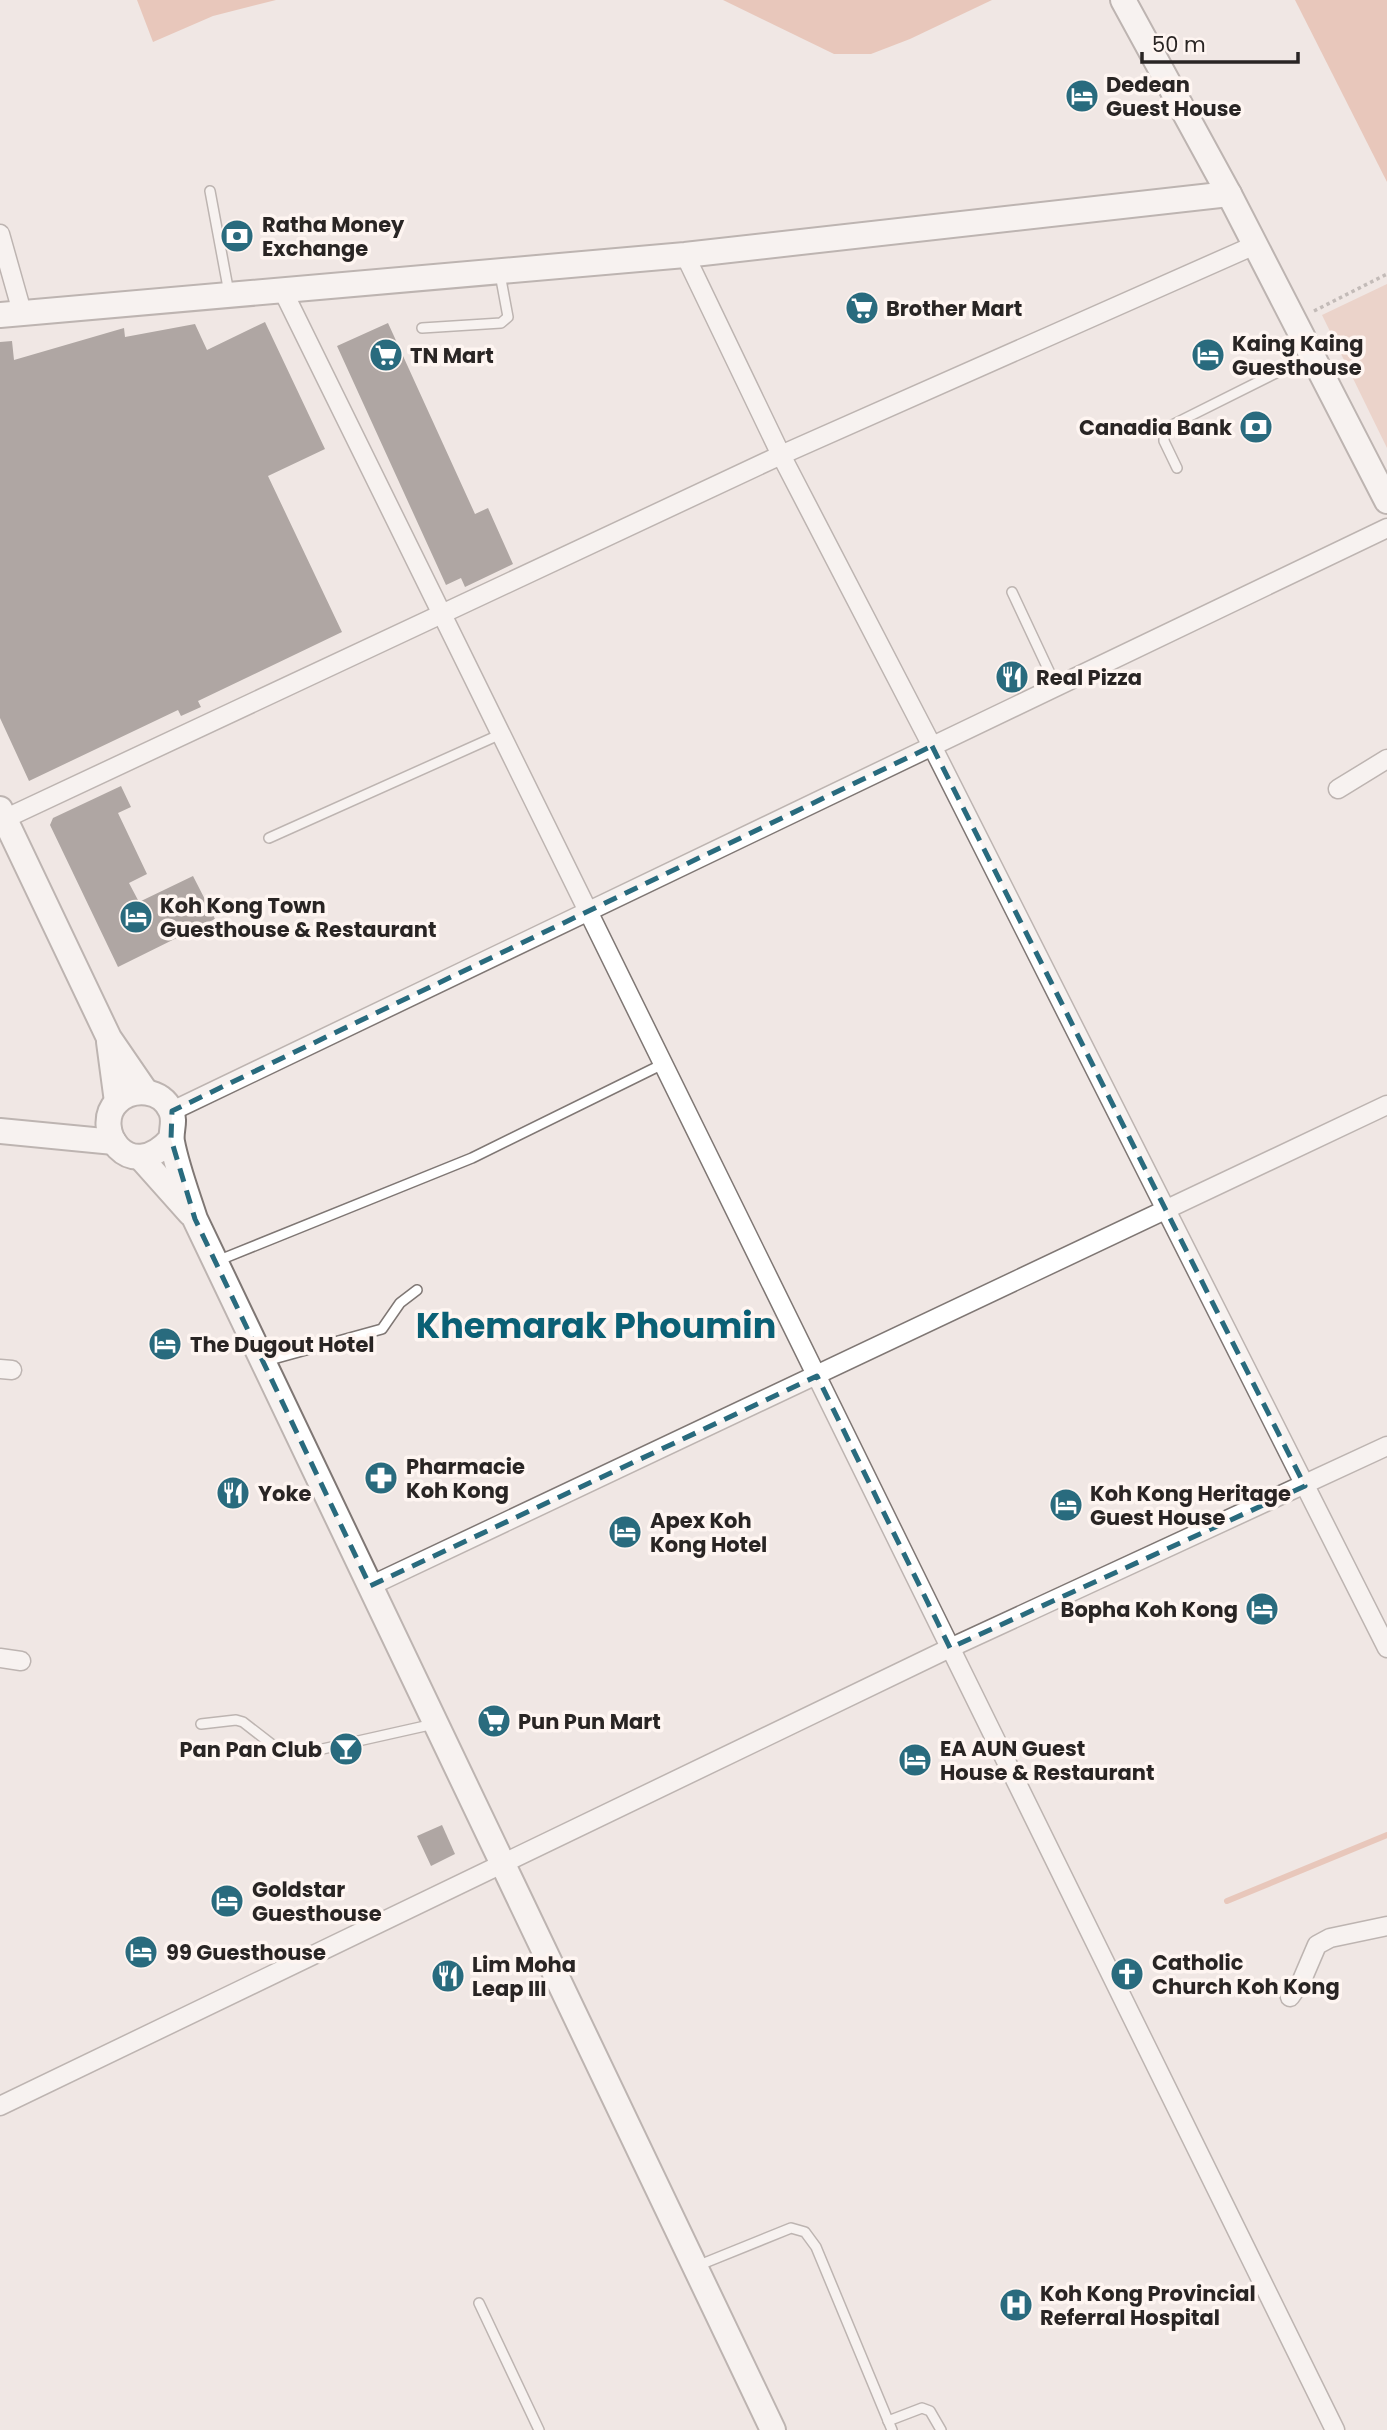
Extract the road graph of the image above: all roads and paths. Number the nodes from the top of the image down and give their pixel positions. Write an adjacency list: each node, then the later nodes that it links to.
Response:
1 (1123, 0): 3 (street)
2 (210, 191): 10 (lane)
3 (1229, 194): 5 (street); 6 (street)
4 (0, 234): 12 (street)
5 (1255, 244): 14 (street); 15 (street)
6 (685, 255): 7 (street); 15 (street)
7 (500, 272): 9 (street); 13 (lane)
8 (1387, 274): 11 (path)
9 (283, 291): 10 (street); 20 (street)
10 (230, 296): 12 (street)
11 (1312, 312)
12 (11, 314)
13 (422, 328)
14 (1312, 356): 16 (lane); 17 (street)
15 (781, 455): 20 (street); 23 (street)
16 (1177, 468)
17 (1387, 501)
18 (1387, 528): 21 (street)
19 (1012, 592): 21 (lane)
20 (442, 615): 22 (street); 26 (street)
21 (1056, 686): 23 (street)
22 (501, 734): 27 (lane); 28 (street)
23 (932, 746): 28 (street); 40 (street)
24 (1387, 759): 25 (street)
25 (1338, 789)
26 (2, 816): 29 (street)
27 (269, 838)
28 (587, 910): 30 (street); 34 (street)
29 (109, 1038): 31 (street); 33 (street)
30 (663, 1064): 42 (lane); 45 (street)
31 (146, 1092): 33 (street); 34 (street)
32 (1387, 1105): 40 (street)
33 (113, 1110): 36 (street); 38 (street)
34 (172, 1111): 37 (street)
35 (0, 1131): 36 (street)
36 (70, 1139): 38 (street)
37 (171, 1139): 39 (street); 41 (street)
38 (114, 1142): 39 (street)
39 (141, 1158): 41 (street)
40 (1167, 1211): 45 (street); 47 (street)
41 (195, 1219): 42 (street)
42 (216, 1262): 44 (street)
43 (417, 1290): 44 (lane)
44 (264, 1362): 48 (street)
45 (817, 1376): 48 (street); 49 (street)
46 (1387, 1446): 47 (street)
47 (1305, 1486): 49 (street); 50 (street)
48 (370, 1586): 54 (street)
49 (950, 1648): 55 (street); 65 (street)
50 (1387, 1648)
51 (0, 1658): 52 (street)
52 (21, 1661)
53 (201, 1724): 54 (lane)
54 (436, 1724): 55 (street)
55 (503, 1864): 58 (street); 59 (street)
56 (1387, 1926): 57 (street)
57 (1290, 1997)
58 (0, 2106)
59 (695, 2267): 61 (lane); 63 (street)
60 (479, 2303): 62 (lane)
61 (890, 2425): 64 (lane)
62 (539, 2430)
63 (773, 2430)
64 (941, 2430)
65 (1335, 2430)

